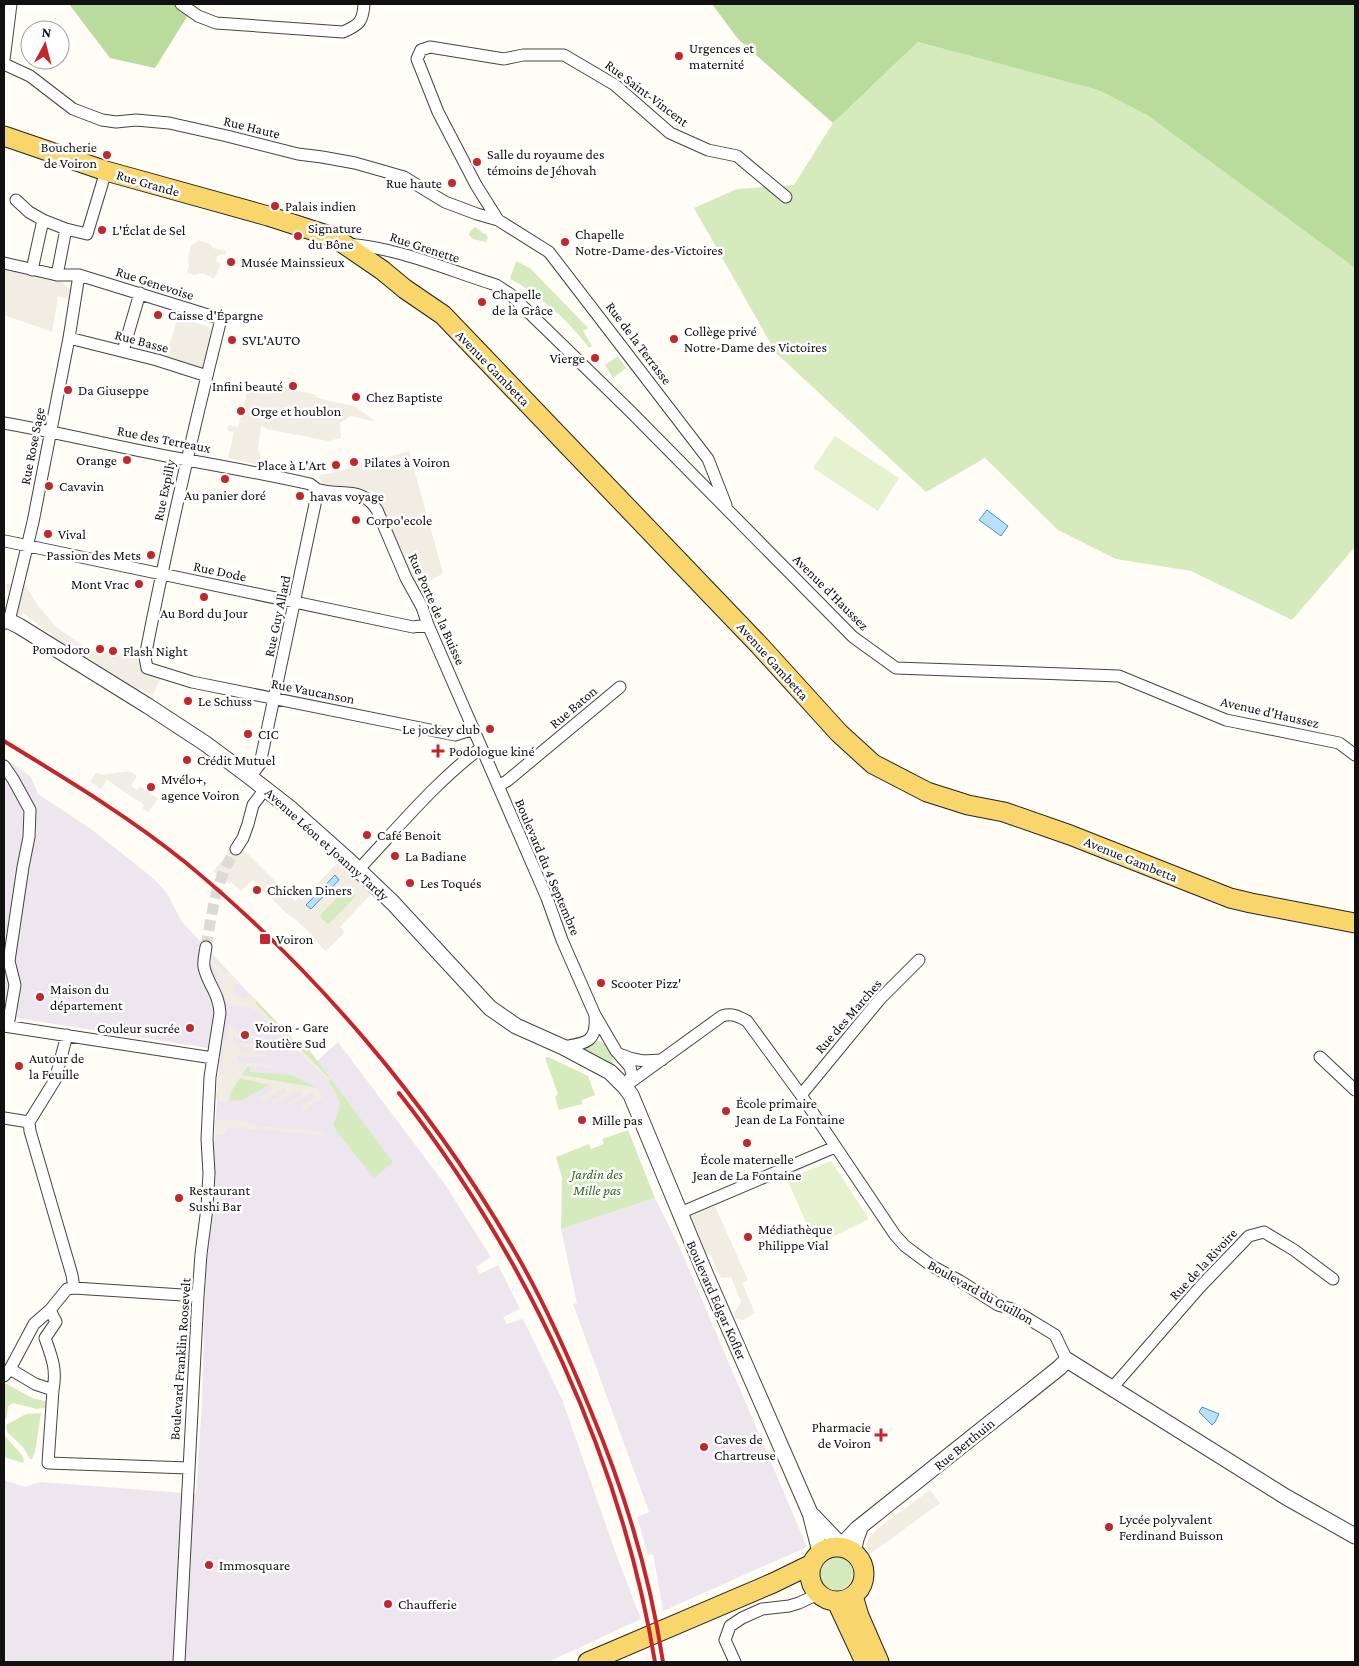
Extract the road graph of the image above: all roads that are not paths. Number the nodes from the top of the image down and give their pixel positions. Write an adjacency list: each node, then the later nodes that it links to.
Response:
1 (11, 4): 4 (street)
2 (181, 4): 3 (street)
3 (364, 4)
4 (4, 60)
5 (4, 64): 11 (street, Rue Haute)
6 (4, 136): 7 (main road, Rue Grande)
7 (106, 171): 12 (main road, Rue Grande); 13 (street)
8 (786, 197): 11 (street, Rue Saint-Vincent)
9 (16, 200): 10 (street)
10 (43, 220): 13 (street); 16 (street)
11 (498, 220): 31 (street, Rue de la Terrasse)
12 (294, 224): 14 (main road, Avenue Gambetta)
13 (66, 229): 17 (street)
14 (344, 244): 19 (street, Rue Grenette); 50 (main road, Avenue Gambetta)
15 (4, 263): 16 (street, Rue Genevoise)
16 (32, 270): 17 (street, Rue Genevoise)
17 (57, 275): 18 (street, Rue Genevoise)
18 (79, 275): 20 (street, Rue Genevoise); 23 (street, Rue Rose Sage)
19 (496, 285): 31 (street, Avenue d'Haussez)
20 (141, 299): 21 (street, Rue Genevoise); 24 (street)
21 (221, 320): 22 (street); 25 (street, Rue Expilly)
22 (211, 328)
23 (69, 338): 24 (street, Rue Basse); 27 (street, Rue Rose Sage)
24 (126, 350): 25 (street, Rue Basse)
25 (205, 373): 28 (street, Rue Expilly)
26 (4, 423): 27 (street, Rue des Terreaux)
27 (50, 431): 28 (street, Rue des Terreaux); 33 (street, Rue Rose Sage)
28 (186, 459): 29 (street, Rue des Terreaux); 34 (street, Rue Expilly)
29 (318, 490): 30 (street, Rue des Terreaux); 35 (street, Rue Guy Allard)
30 (372, 502): 37 (street, Rue Porte de la Buisse)
31 (728, 509): 43 (street, Avenue d'Haussez)
32 (5, 541): 33 (street, Rue Dode)
33 (28, 547): 34 (street, Rue Dode); 36 (street, Rue Rose Sage)
34 (161, 574): 35 (street, Rue Dode); 38 (street, Rue Expilly)
35 (296, 602): 37 (street, Rue Dode); 40 (street, Rue Guy Allard)
36 (7, 621): 45 (street, Avenue Léon et Joanny Tardy)
37 (428, 625): 41 (street, Rue Porte de la Buisse)
38 (147, 668): 40 (street, Rue Vaucanson)
39 (620, 687): 46 (street, Rue Baton)
40 (275, 699): 41 (street, Rue Vaucanson); 45 (street, Rue Guy Allard)
41 (474, 729): 42 (street, Boulevard du 4 Septembre)
42 (481, 748): 46 (street, Boulevard du 4 Septembre); 49 (street)
43 (1355, 754)
44 (4, 766): 54 (street)
45 (250, 777): 47 (street, Avenue Léon et Joanny Tardy)
46 (498, 786): 53 (street, Boulevard du 4 Septembre)
47 (265, 789): 48 (street); 49 (street, Avenue Léon et Joanny Tardy)
48 (236, 849)
49 (358, 870): 56 (street, Avenue Léon et Joanny Tardy)
50 (1355, 923)
51 (206, 947): 59 (street, Boulevard Franklin Roosevelt)
52 (919, 960): 63 (street, Rue des Marches)
53 (595, 1015): 56 (street); 57 (street, Boulevard du 4 Septembre)
54 (6, 1026): 55 (street)
55 (67, 1035): 59 (street); 65 (street)
56 (563, 1047): 61 (street, Avenue Léon et Joanny Tardy)
57 (616, 1051): 60 (street); 61 (street, Boulevard du 4 Septembre)
58 (1320, 1057): 62 (street)
59 (213, 1058): 70 (street, Boulevard Franklin Roosevelt)
60 (662, 1060): 61 (street, Boulevard du Guillon); 63 (street, Boulevard du Guillon)
61 (625, 1086): 67 (street, Boulevard Edgar Kofler)
62 (1355, 1090)
63 (801, 1095): 66 (street, Boulevard du Guillon)
64 (4, 1118): 65 (street)
65 (29, 1122): 69 (street)
66 (835, 1147): 67 (street); 72 (street, Boulevard du Guillon)
67 (680, 1212): 77 (street, Boulevard Edgar Kofler)
68 (1333, 1280): 74 (street, Rue de la Rivoire)
69 (74, 1288): 70 (street); 71 (street)
70 (198, 1296): 76 (street, Boulevard Franklin Roosevelt)
71 (50, 1310): 73 (street); 75 (street)
72 (1067, 1360): 74 (street); 79 (street, Rue Berthuin)
73 (7, 1373): 75 (street)
74 (1112, 1388): 78 (street)
75 (53, 1390): 76 (street)
76 (188, 1468): 84 (street, Boulevard Franklin Roosevelt)
77 (810, 1513): 79 (street, Boulevard Edgar Kofler); 80 (street, Boulevard Edgar Kofler)
78 (1355, 1536)
79 (844, 1549): 80 (main road); 83 (main road)
80 (815, 1558): 81 (main road); 82 (main road)
81 (772, 1583): 82 (main road); 85 (main road)
82 (815, 1590): 83 (main road); 86 (street)
83 (845, 1599): 87 (main road); 88 (main road)
84 (179, 1662)
85 (588, 1662)
86 (735, 1662)
87 (865, 1662)
88 (879, 1662)

